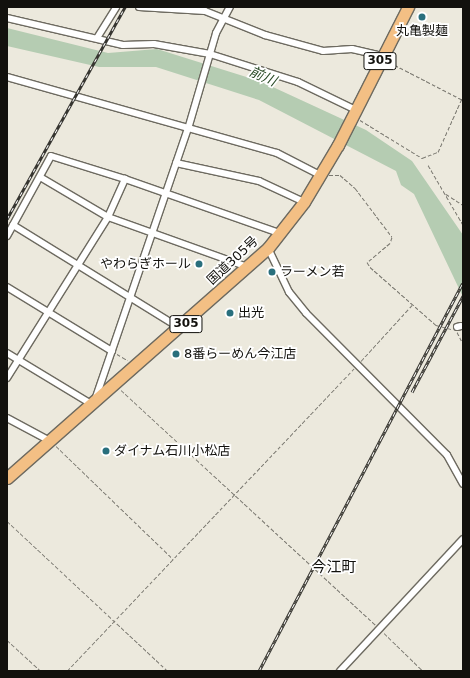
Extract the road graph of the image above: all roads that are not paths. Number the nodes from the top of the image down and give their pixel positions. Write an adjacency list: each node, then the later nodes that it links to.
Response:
1 (116, 7): 7 (street)
2 (139, 7): 5 (street)
3 (230, 7): 5 (street)
4 (408, 7): 9 (highway, 国道305号 / 305)
5 (223, 16): 8 (street); 9 (street)
6 (7, 18): 7 (street)
7 (97, 38): 8 (street)
8 (210, 54): 11 (street); 12 (street)
9 (382, 57): 11 (highway, 国道305号 / 305)
10 (7, 77): 12 (street)
11 (354, 112): 14 (highway, 国道305号 / 305)
12 (188, 129): 13 (street); 14 (street)
13 (176, 163): 17 (street); 18 (street)
14 (320, 175): 18 (highway, 国道305号 / 305)
15 (40, 177): 16 (street); 19 (street); 20 (street)
16 (125, 180): 17 (street); 19 (street)
17 (166, 193): 21 (street); 22 (street)
18 (304, 202): 22 (highway, 国道305号 / 305)
19 (108, 217): 21 (street); 25 (street)
20 (13, 225): 23 (street); 25 (street)
21 (152, 233): 26 (street); 28 (street)
22 (280, 233): 24 (highway, 国道305号 / 305)
23 (7, 236)
24 (268, 248): 26 (highway, 国道305号 / 305); 39 (street)
25 (77, 264): 28 (street); 29 (street)
26 (248, 267): 30 (highway, 国道305号 / 305)
27 (7, 287): 29 (street)
28 (130, 296): 30 (street); 31 (street)
29 (48, 312): 31 (street); 33 (street)
30 (181, 329): 35 (highway, 国道305号 / 305)
31 (112, 351): 35 (street)
32 (7, 353): 33 (street)
33 (18, 360): 34 (street); 35 (street)
34 (7, 378)
35 (93, 405): 37 (highway, 国道305号 / 305)
36 (7, 418): 37 (street)
37 (51, 442): 38 (highway, 国道305号 / 305)
38 (7, 478)
39 (463, 484)
40 (463, 539): 41 (street)
41 (340, 671)

